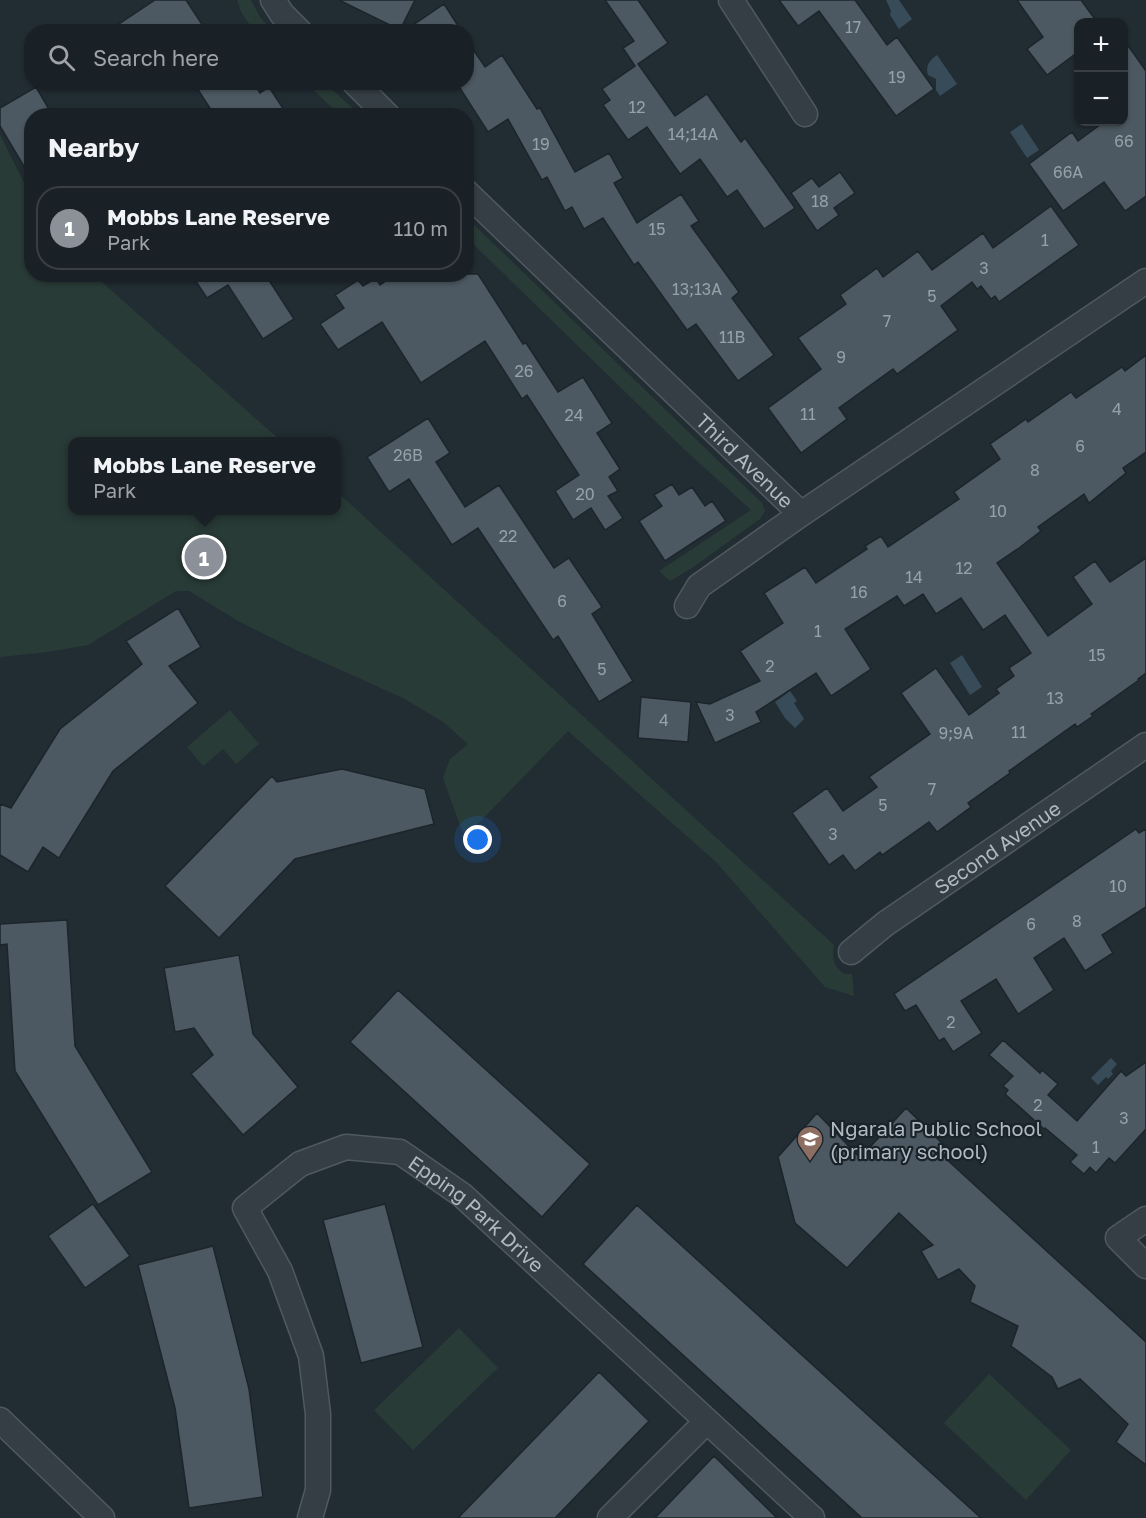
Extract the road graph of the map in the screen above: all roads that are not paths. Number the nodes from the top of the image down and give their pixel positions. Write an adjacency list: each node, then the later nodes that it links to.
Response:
1 (273, 0): 3 (street)
2 (731, 0): 6 (street)
3 (292, 24)
4 (362, 90): 5 (street)
5 (380, 108)
6 (805, 114)
7 (474, 200): 9 (street, Third Avenue)
8 (1146, 281): 9 (street, Third Avenue)
9 (801, 514): 10 (street)
10 (687, 606)
11 (1146, 745): 12 (street, Second Avenue)
12 (851, 952)
13 (1146, 1219): 14 (street)
14 (1146, 1266)
15 (0, 1420): 17 (street)
16 (706, 1422): 18 (street, Epping Park Drive); 19 (street); 20 (street)
17 (102, 1518)
18 (310, 1518)
19 (610, 1518)
20 (812, 1518)

